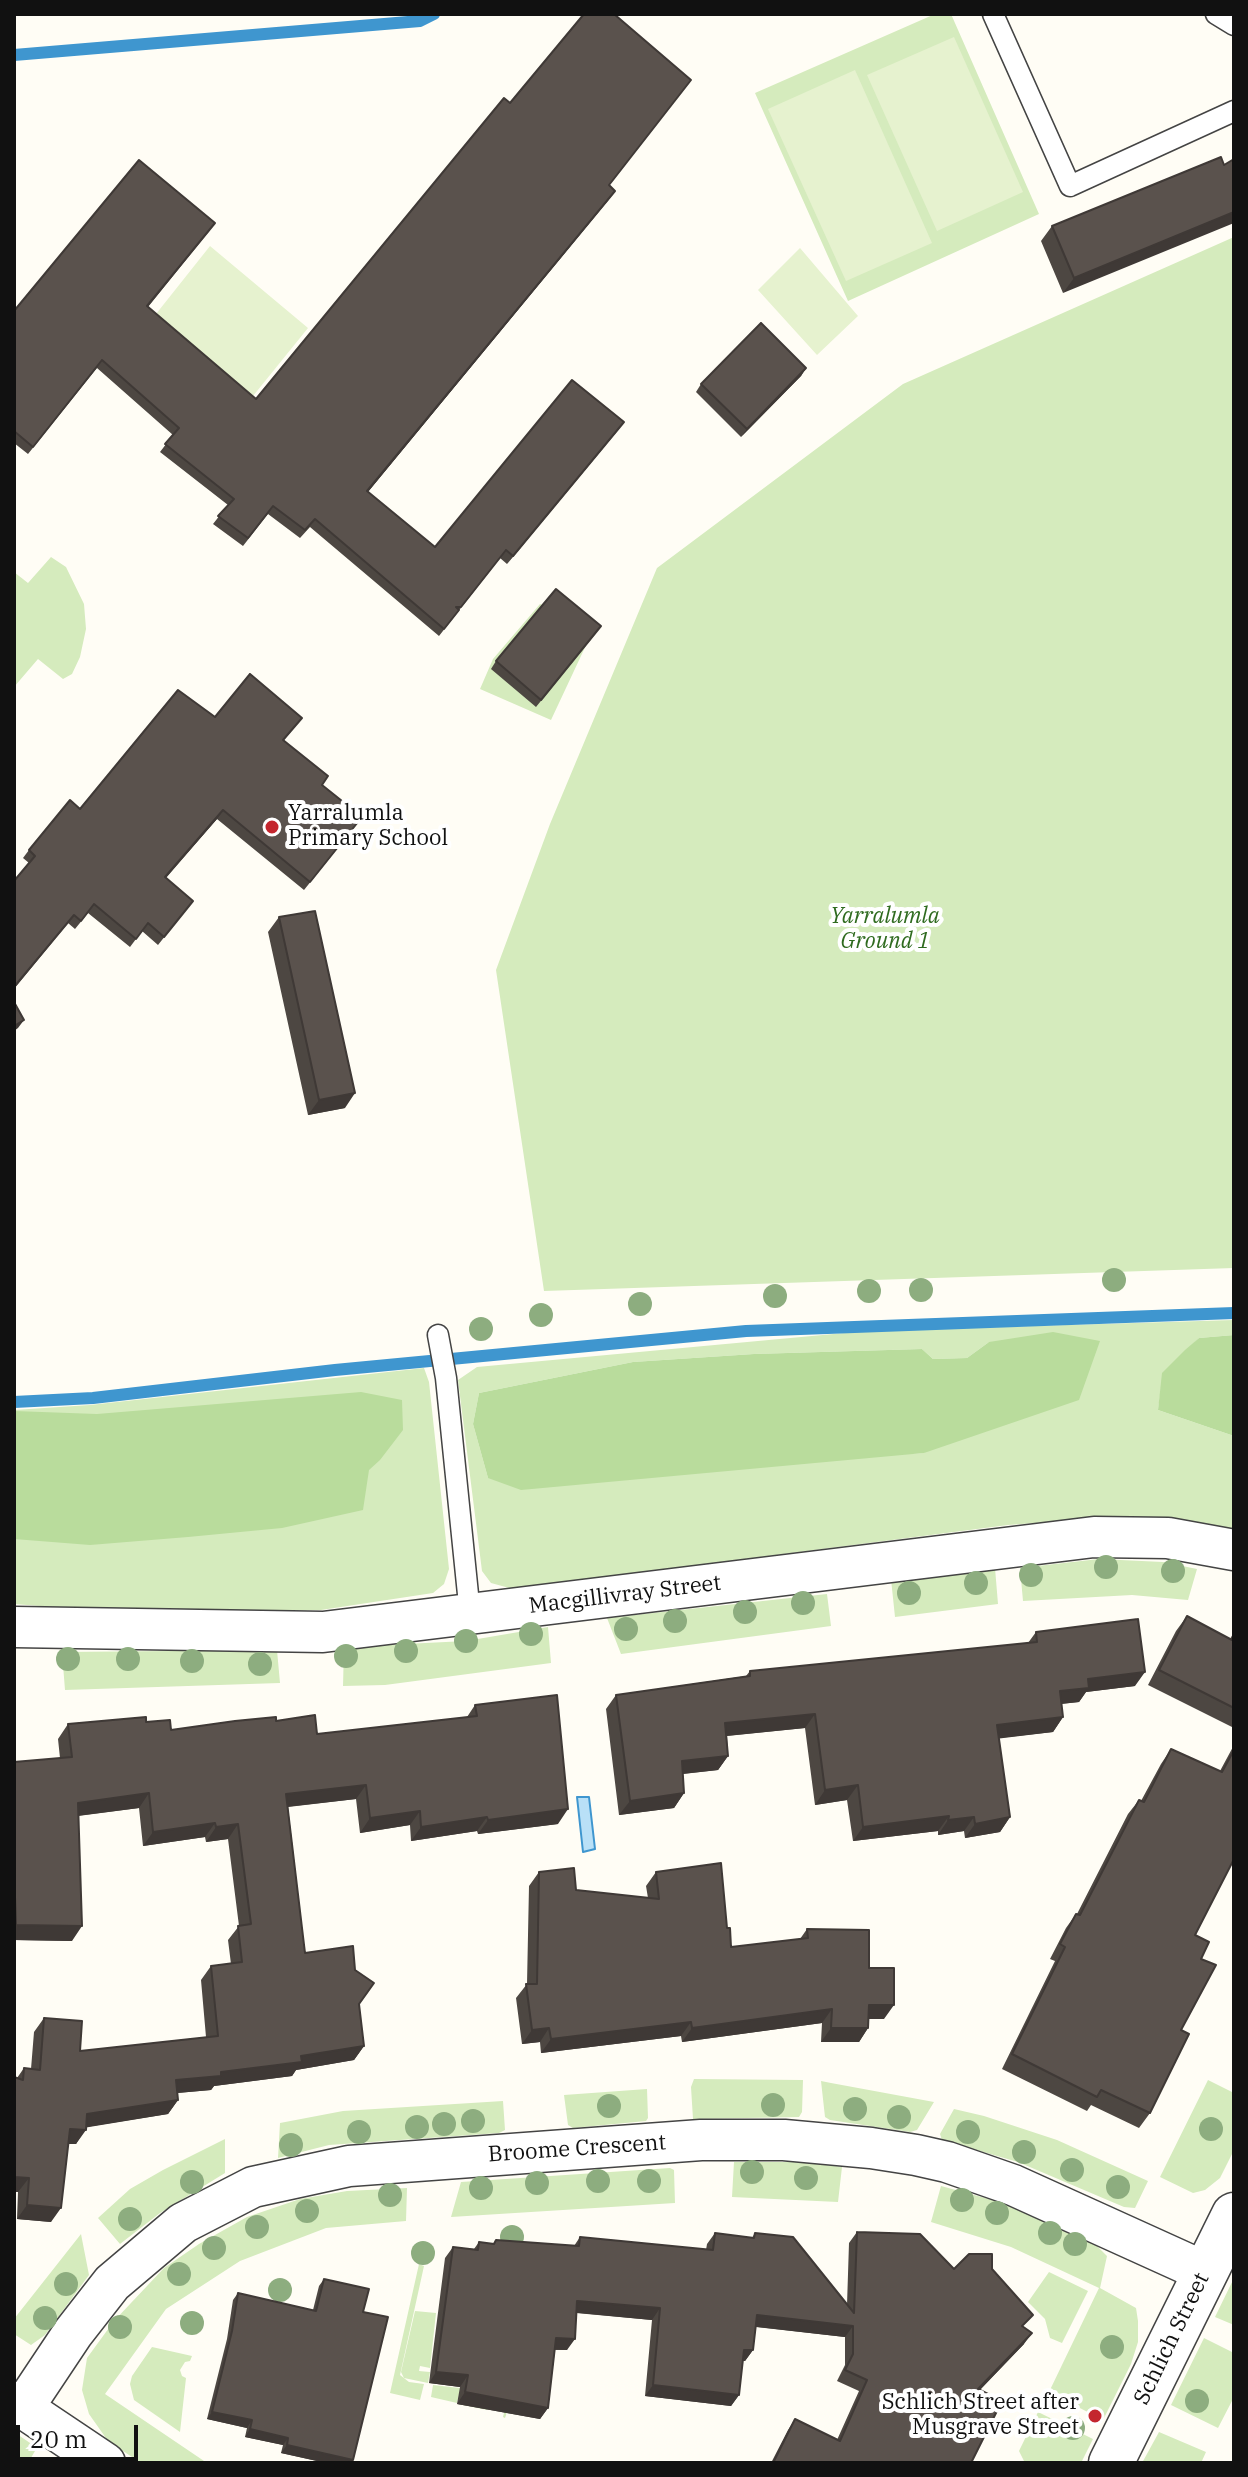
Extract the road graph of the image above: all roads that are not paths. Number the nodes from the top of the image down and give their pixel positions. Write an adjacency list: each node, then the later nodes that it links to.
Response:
1 (993, 14): 4 (lane)
2 (1216, 14): 3 (lane)
3 (1234, 25)
4 (1234, 111)
5 (438, 1335): 7 (lane)
6 (1234, 1550): 7 (street, Macgillivray Street)
7 (470, 1614): 8 (street, Macgillivray Street)
8 (14, 1627)
9 (1234, 2215): 10 (street, Schlich Street)
10 (1205, 2272): 11 (street, Broome Crescent); 13 (street, Schlich Street)
11 (18, 2405): 12 (street)
12 (105, 2463)
13 (1111, 2463)

